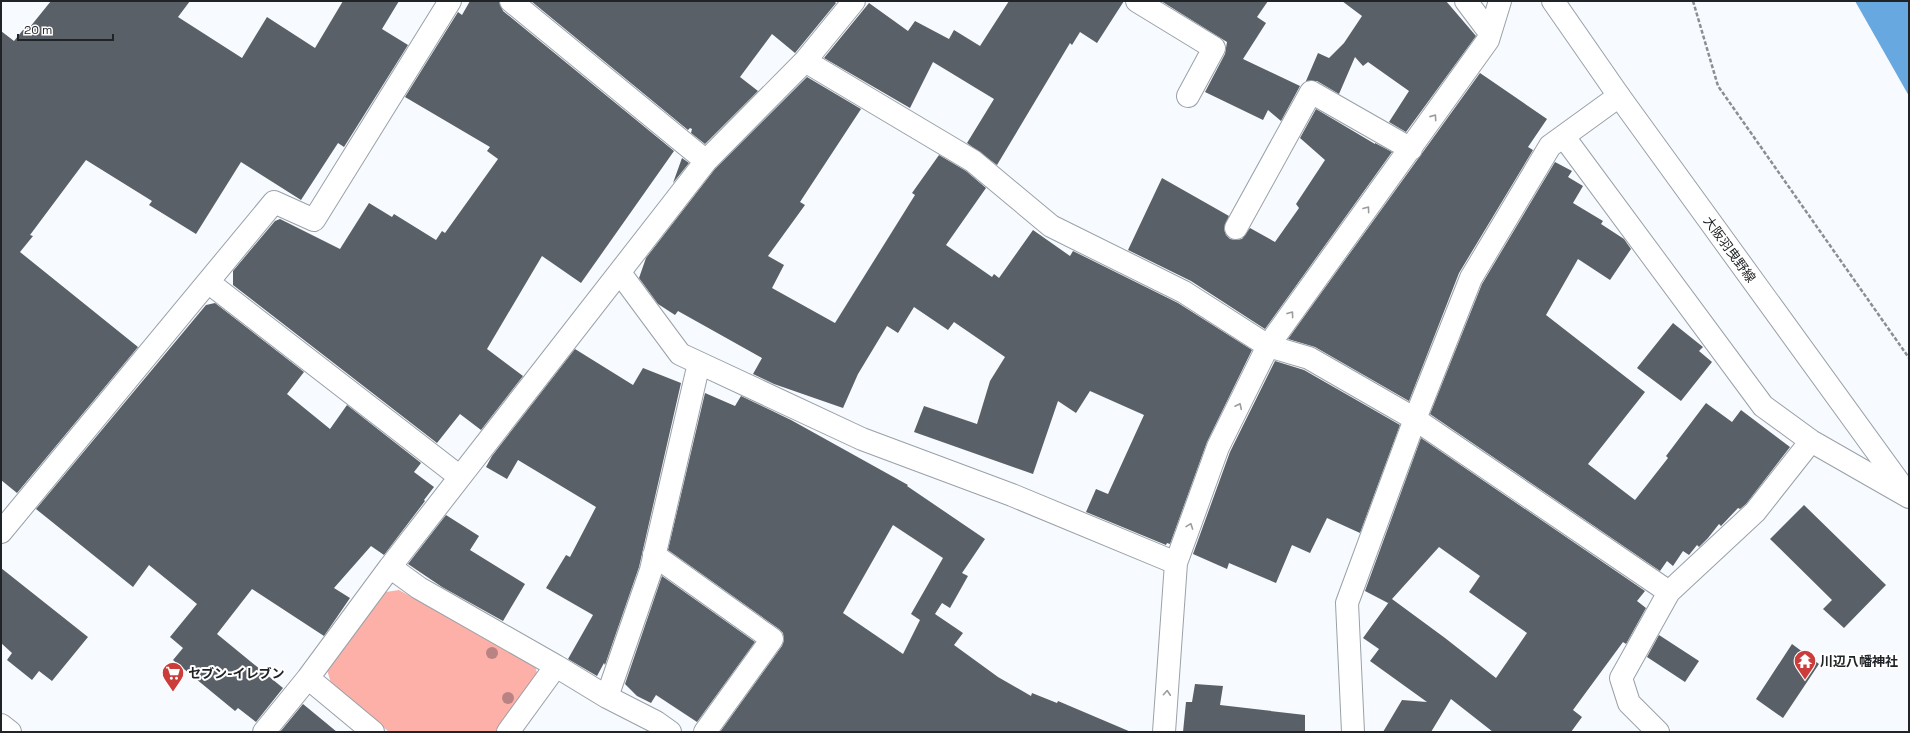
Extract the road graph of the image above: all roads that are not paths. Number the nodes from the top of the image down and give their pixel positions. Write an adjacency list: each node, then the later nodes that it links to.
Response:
1 (450, 1): 17 (street)
2 (511, 1): 14 (street)
3 (854, 1): 9 (street)
4 (1137, 1): 10 (street)
5 (1466, 1): 8 (street)
6 (1500, 1): 8 (street)
7 (1553, 1): 11 (street, 大阪羽曳野線)
8 (1490, 33): 13 (street, one-way to 8)
9 (805, 61): 14 (street); 18 (street)
10 (1188, 96)
11 (1619, 96): 12 (street); 23 (street, 大阪羽曳野線)
12 (1564, 136): 20 (street); 21 (street)
13 (1411, 149): 15 (street); 18 (street, one-way to 13)
14 (706, 161): 16 (street)
15 (1236, 228)
16 (620, 273): 19 (street); 22 (street)
17 (208, 282): 22 (street); 24 (street)
18 (1268, 346): 20 (street); 26 (street, one-way to 18)
19 (699, 363): 25 (street); 26 (street)
20 (1415, 419): 28 (street); 40 (street)
21 (1812, 441): 23 (street); 28 (street)
22 (460, 477): 27 (street)
23 (1909, 496)
24 (1, 532)
25 (654, 555): 31 (street); 38 (street)
26 (1176, 563): 39 (street, one-way to 26)
27 (390, 567): 29 (street); 30 (street)
28 (1669, 592): 41 (street)
29 (556, 666): 31 (street); 36 (street)
30 (308, 678): 34 (street); 35 (street)
31 (607, 698): 37 (street)
32 (1, 725): 33 (street)
33 (10, 732)
34 (264, 732)
35 (373, 732)
36 (508, 732)
37 (670, 732)
38 (705, 732)
39 (1164, 732)
40 (1353, 732)
41 (1658, 732)

